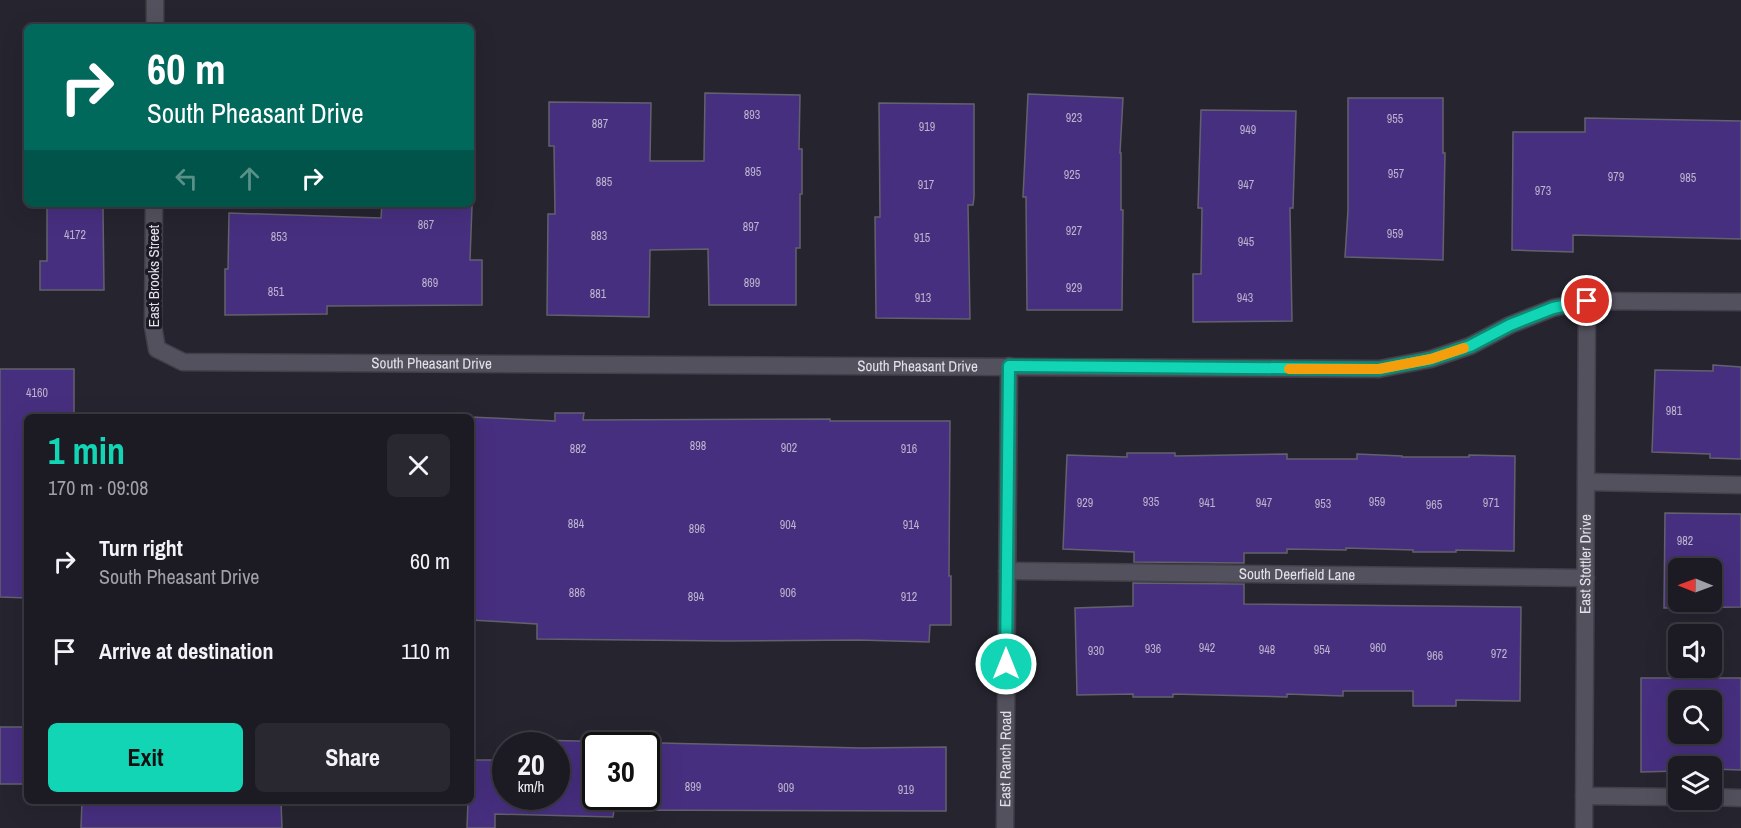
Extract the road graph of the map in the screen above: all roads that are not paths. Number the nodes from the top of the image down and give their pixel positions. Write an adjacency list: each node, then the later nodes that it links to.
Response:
1 (155, 0): 2 (street)
2 (155, 24)
3 (154, 207): 6 (street, East Brooks Street)
4 (1587, 301): 5 (street, South Pheasant Drive); 7 (street, South Pheasant Drive); 8 (street, East Stottler Drive)
5 (1741, 302)
6 (157, 349): 7 (street, South Pheasant Drive)
7 (1009, 366): 10 (street, East Ranch Road)
8 (1586, 482): 9 (street); 11 (street, East Stottler Drive)
9 (1741, 485)
10 (1007, 571): 11 (street, South Deerfield Lane); 16 (street, East Ranch Road)
11 (1586, 578): 12 (street, East Stottler Drive)
12 (1584, 796): 13 (street); 17 (street, East Stottler Drive)
13 (1668, 797)
14 (1722, 797): 15 (street)
15 (1741, 798)
16 (1005, 828)
17 (1584, 828)

